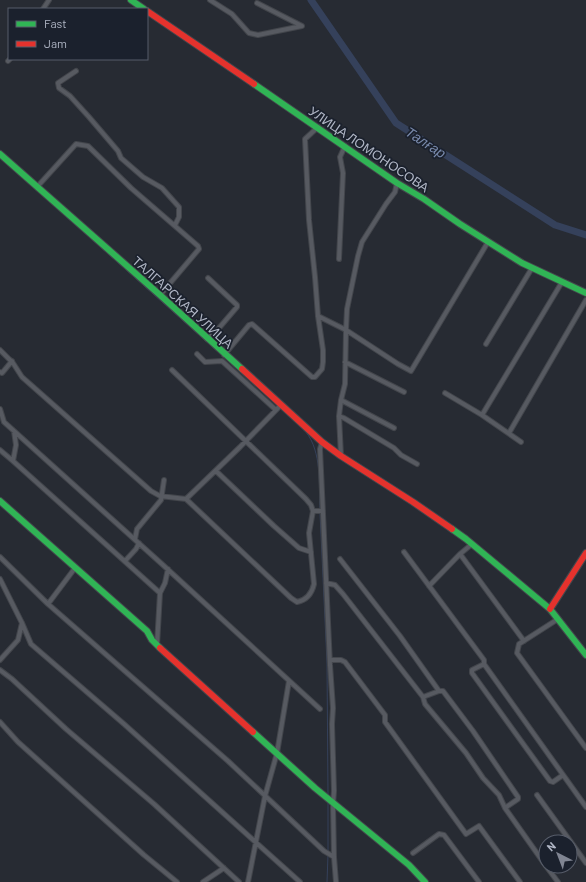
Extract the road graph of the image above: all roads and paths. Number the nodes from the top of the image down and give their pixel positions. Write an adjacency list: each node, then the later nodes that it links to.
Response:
1 (131, 0): 4 (street)
2 (210, 0): 3 (street)
3 (257, 3)
4 (143, 8)
5 (148, 12): 7 (street, УЛИЦА ЛОМОНОСОВА)
6 (76, 71): 12 (street)
7 (318, 127): 8 (street, УЛИЦА ЛОМОНОСОВА); 21 (street)
8 (345, 146): 10 (street, УЛИЦА ЛОМОНОСОВА); 14 (street)
9 (0, 154): 11 (street, ТАЛГАРСКАЯ УЛИЦА)
10 (397, 183): 13 (street, УЛИЦА ЛОМОНОСОВА); 22 (street)
11 (37, 187): 12 (street); 19 (street, ТАЛГАРСКАЯ УЛИЦА)
12 (175, 225): 19 (street)
13 (488, 242): 15 (street, УЛИЦА ЛОМОНОСОВА); 22 (street)
14 (339, 259)
15 (532, 268): 17 (street, УЛИЦА ЛОМОНОСОВА); 24 (street)
16 (208, 278): 23 (street)
17 (562, 282): 18 (street, УЛИЦА ЛОМОНОСОВА); 37 (street)
18 (586, 293)
19 (160, 295): 23 (street, ТАЛГАРСКАЯ УЛИЦА)
20 (586, 300): 41 (street)
21 (318, 316): 22 (street); 27 (street)
22 (346, 330): 29 (street)
23 (207, 339): 27 (street, ТАЛГАРСКАЯ УЛИЦА)
24 (486, 344)
25 (0, 350): 28 (street)
26 (197, 354): 35 (street)
27 (224, 355): 35 (street, ТАЛГАРСКАЯ УЛИЦА)
28 (12, 362): 31 (street); 51 (street)
29 (345, 362): 32 (street); 34 (street)
30 (172, 370): 42 (street)
31 (0, 372)
32 (404, 392)
33 (445, 393): 37 (street)
34 (341, 400): 38 (street); 39 (street)
35 (279, 407): 42 (street); 43 (street, ТАЛГАРСКАЯ УЛИЦА)
36 (0, 410): 40 (street)
37 (482, 415): 41 (street)
38 (339, 416): 46 (street); 48 (street)
39 (394, 428)
40 (14, 430): 47 (street); 56 (street)
41 (509, 433): 44 (street)
42 (245, 442): 49 (street); 54 (street)
43 (322, 442): 46 (street, ТАЛГАРСКАЯ УЛИЦА); 55 (street)
44 (521, 442)
45 (0, 450): 47 (street)
46 (341, 456): 58 (street, ТАЛГАРСКАЯ УЛИЦА)
47 (12, 461): 65 (street)
48 (417, 464)
49 (216, 471): 52 (street); 59 (street)
50 (164, 480): 51 (street)
51 (160, 496): 52 (street); 56 (street)
52 (186, 499): 59 (street)
53 (0, 501): 66 (street)
54 (313, 510): 55 (street); 59 (street)
55 (321, 511): 69 (street)
56 (135, 539): 57 (street)
57 (139, 543): 65 (street); 67 (street)
58 (472, 544): 62 (street); 73 (street, ТАЛГАРСКАЯ УЛИЦА)
59 (311, 552)
60 (404, 552): 70 (street)
61 (586, 553): 73 (street)
62 (460, 554): 70 (street); 76 (street)
63 (0, 557): 72 (street)
64 (340, 559): 84 (street)
65 (125, 561): 71 (street)
66 (75, 568): 72 (street); 77 (street)
67 (168, 569): 71 (street); 83 (street)
68 (0, 579): 75 (street)
69 (326, 583): 80 (street); 85 (street)
70 (429, 586): 81 (street)
71 (160, 593): 77 (street)
72 (48, 604): 92 (street)
73 (550, 608): 74 (street, ТАЛГАРСКАЯ УЛИЦА)
74 (558, 620): 76 (street); 78 (street, ТАЛГАРСКАЯ УЛИЦА)
75 (22, 623): 79 (street); 96 (street)
76 (524, 641): 88 (street)
77 (157, 645): 89 (street)
78 (586, 655)
79 (0, 660)
80 (330, 660): 93 (street); 110 (street)
81 (484, 664): 90 (street); 90 (street)
82 (0, 670): 101 (street)
83 (289, 681): 86 (street); 89 (street)
84 (439, 691): 85 (street); 95 (street)
85 (423, 698): 95 (street)
86 (320, 709)
87 (0, 722): 102 (street)
88 (586, 748)
89 (277, 754): 92 (street); 93 (street)
90 (563, 775): 94 (street)
91 (537, 795): 100 (street)
92 (265, 796): 96 (street); 99 (street)
93 (329, 801): 99 (street); 108 (street)
94 (586, 807)
95 (505, 808): 98 (street)
96 (256, 842): 105 (street); 106 (street)
97 (414, 853): 109 (street)
98 (538, 855)
99 (334, 858): 107 (street)
100 (586, 863)
101 (224, 868): 103 (street); 104 (street)
102 (177, 882)
103 (203, 882)
104 (239, 882)
105 (248, 882)
106 (300, 882)
107 (336, 882)
108 (425, 882)
109 (479, 882)
110 (520, 882)

